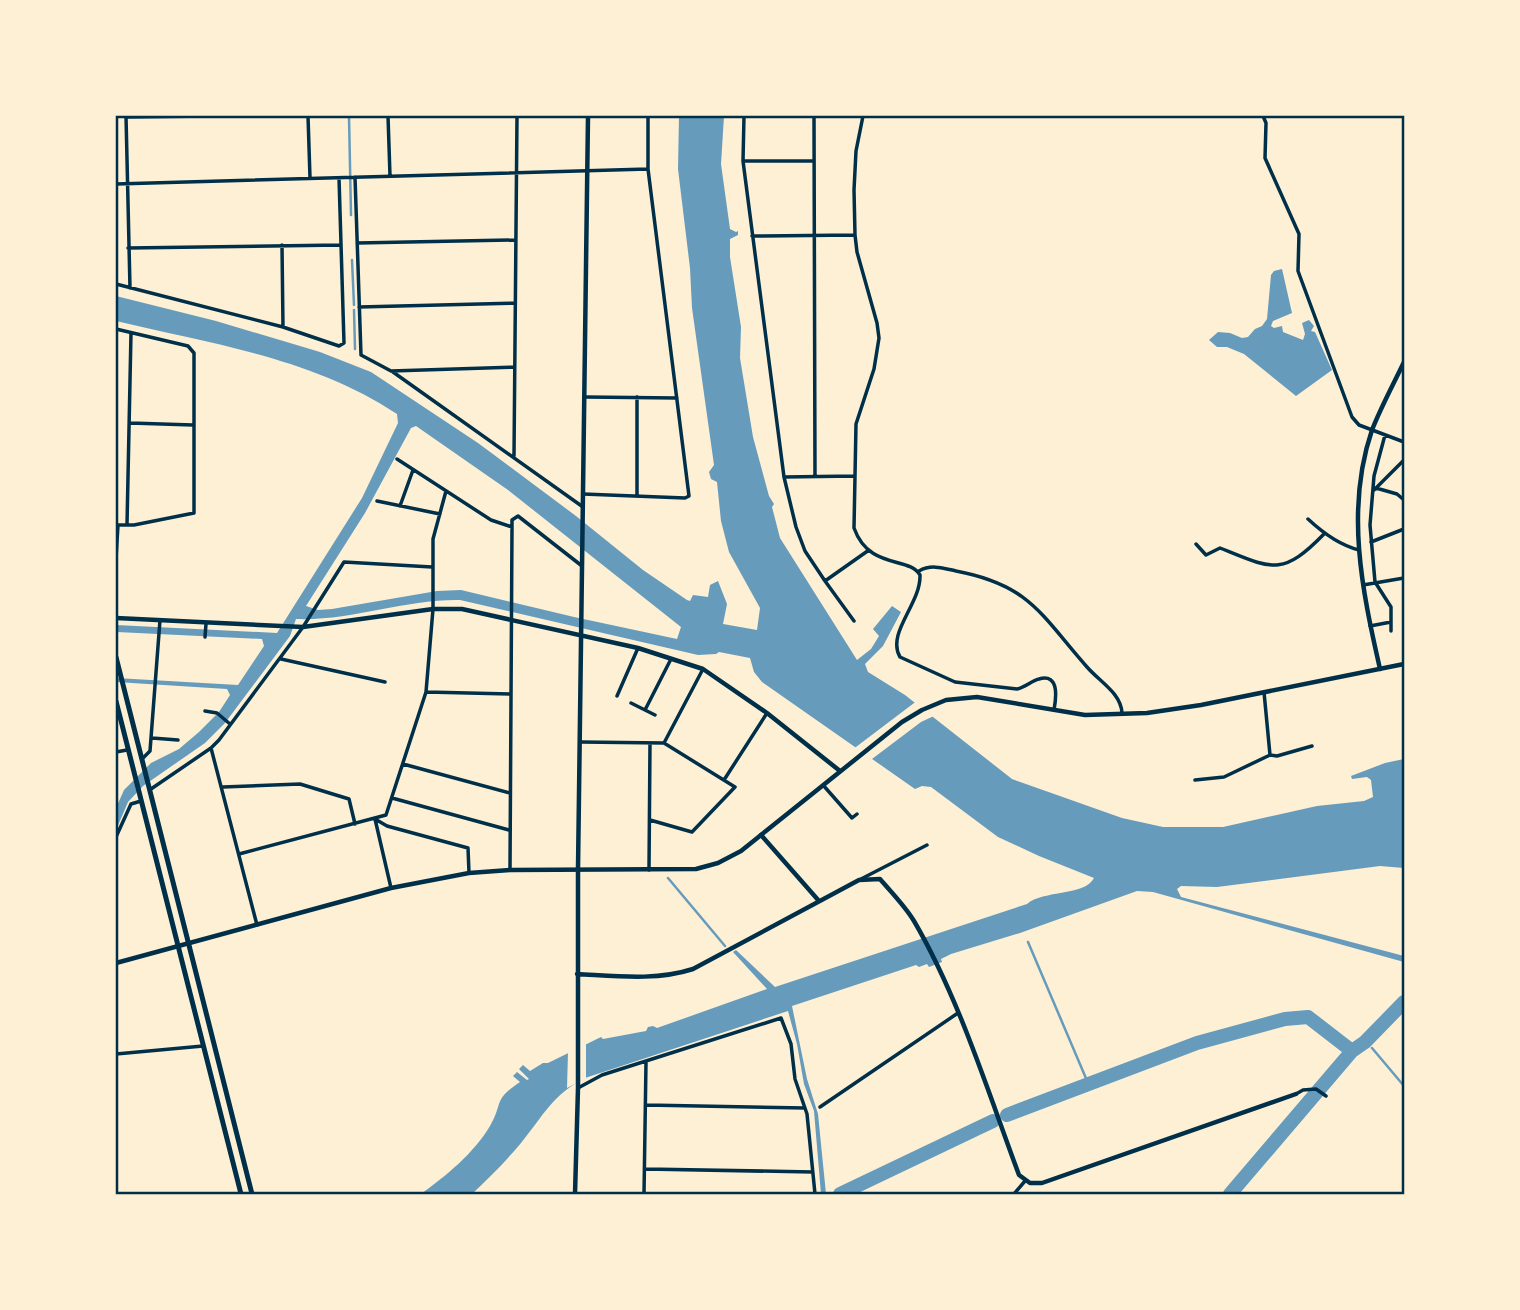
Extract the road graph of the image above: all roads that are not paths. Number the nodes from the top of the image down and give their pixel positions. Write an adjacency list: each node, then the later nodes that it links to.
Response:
1 (126, 116): 2 (street); 21 (street)
2 (209, 116)
3 (308, 116): 19 (street)
4 (388, 116): 17 (street)
5 (517, 116): 16 (street)
6 (588, 116): 15 (street)
7 (648, 116): 14 (street)
8 (744, 116): 12 (street)
9 (814, 116): 13 (street)
10 (863, 116): 23 (street)
11 (1263, 116): 46 (street)
12 (743, 161): 13 (street); 24 (street)
13 (813, 161): 25 (street)
14 (648, 169): 15 (street); 43 (street)
15 (587, 172): 16 (street); 41 (street)
16 (516, 173): 17 (street); 26 (street)
17 (390, 176): 18 (street)
18 (352, 177): 20 (street); 27 (street)
19 (310, 178): 20 (street); 21 (street)
20 (339, 178): 28 (street)
21 (127, 183): 22 (street); 30 (street)
22 (116, 184)
23 (855, 235): 25 (street); 54 (street)
24 (752, 236): 25 (street); 55 (street)
25 (813, 236): 53 (street)
26 (516, 240): 27 (street); 33 (street)
27 (357, 243): 34 (street)
28 (341, 245): 29 (street); 35 (street)
29 (282, 246): 30 (street); 35 (street)
30 (128, 248): 32 (street)
31 (116, 284): 32 (street)
32 (130, 288): 35 (street)
33 (515, 303): 34 (street); 39 (street)
34 (359, 307): 40 (street)
35 (283, 327)
36 (116, 330): 37 (street)
37 (131, 333): 44 (street); 45 (street)
38 (1405, 362): 46 (street)
39 (514, 367): 40 (street); 49 (street)
40 (391, 371): 49 (street)
41 (585, 397): 42 (street); 59 (street)
42 (637, 397): 43 (street); 60 (street)
43 (677, 398): 60 (street)
44 (130, 423): 45 (street); 68 (street)
45 (193, 425): 68 (street)
46 (1372, 431): 47 (street); 75 (street)
47 (1385, 435): 48 (street); 58 (street)
48 (1405, 442)
49 (514, 456): 64 (street)
50 (397, 459): 52 (street)
51 (1405, 460): 56 (street)
52 (413, 470): 57 (street); 63 (street)
53 (815, 476): 54 (street); 55 (street)
54 (855, 476): 74 (street)
55 (784, 477): 81 (street)
56 (1376, 488): 58 (street); 61 (street)
57 (446, 491): 65 (street); 69 (street)
58 (1372, 492): 72 (street)
59 (583, 494): 60 (street); 64 (street)
60 (636, 496)
61 (1405, 500)
62 (377, 501): 63 (street)
63 (400, 506): 65 (street)
64 (583, 507): 77 (street)
65 (440, 514): 78 (street)
66 (1308, 519): 71 (street)
67 (117, 525): 68 (street); 76 (street)
68 (127, 525)
69 (512, 527): 77 (street); 86 (street)
70 (1405, 529): 72 (street)
71 (1324, 534): 73 (street); 75 (street)
72 (1371, 542): 82 (street)
73 (1196, 544)
74 (869, 550): 79 (street); 81 (street)
75 (1359, 550): 83 (street)
76 (116, 559)
77 (582, 563): 94 (street)
78 (432, 567): 84 (street); 92 (street)
79 (919, 571): 111 (street); 115 (street)
80 (1405, 578): 82 (street)
81 (825, 581): 87 (street)
82 (1376, 582): 83 (street); 88 (street)
83 (1363, 585): 91 (street)
84 (433, 609): 86 (street); 92 (street); 104 (street)
85 (116, 618): 89 (street)
86 (510, 621): 94 (street); 106 (street)
87 (854, 621)
88 (1391, 622): 91 (street); 93 (street)
89 (159, 623): 90 (street); 117 (street)
90 (206, 626): 92 (street); 95 (street)
91 (1370, 626): 102 (street)
92 (300, 627): 99 (street)
93 (1391, 631)
94 (582, 634): 96 (street); 119 (street)
95 (205, 637)
96 (638, 648): 98 (street); 107 (street)
97 (116, 657): 127 (main road)
98 (672, 657): 101 (street); 110 (street)
99 (281, 659): 103 (street); 116 (street)
100 (1405, 664): 102 (street)
101 (703, 669): 113 (street); 121 (street)
102 (1380, 669): 105 (street)
103 (385, 682)
104 (426, 692): 106 (street); 128 (street)
105 (1264, 692): 115 (street); 126 (street)
106 (511, 694): 135 (street)
107 (617, 696)
108 (116, 701): 124 (main road)
109 (631, 703): 110 (street)
110 (645, 710): 114 (street)
111 (1054, 710): 115 (street); 129 (street)
112 (205, 712): 116 (street)
113 (767, 713): 129 (street); 130 (street)
114 (655, 715)
115 (1123, 715)
116 (228, 723): 123 (street)
117 (152, 738): 118 (street); 127 (street)
118 (178, 740)
119 (579, 742): 120 (street); 147 (street)
120 (650, 743): 121 (street); 140 (street)
121 (663, 743): 130 (street)
122 (1312, 746): 126 (street)
123 (211, 748): 133 (street); 134 (street)
124 (128, 750): 125 (street); 137 (main road)
125 (116, 752)
126 (1270, 755): 131 (street)
127 (141, 761): 133 (main road)
128 (403, 764): 135 (street); 136 (street)
129 (840, 771): 132 (street)
130 (724, 780): 140 (street)
131 (1195, 780)
132 (822, 785): 138 (street); 143 (street)
133 (148, 788): 155 (main road)
134 (223, 788): 141 (street); 146 (street)
135 (510, 793): 142 (street)
136 (393, 798): 139 (street); 142 (street)
137 (141, 801): 144 (street); 156 (main road)
138 (857, 814)
139 (375, 819): 141 (street); 150 (street); 152 (street)
140 (650, 820): 149 (street)
141 (355, 824): 146 (street)
142 (510, 830): 148 (street)
143 (761, 835): 149 (street); 153 (street)
144 (116, 837)
145 (927, 845): 151 (street)
146 (239, 854): 154 (street)
147 (578, 869): 148 (street); 149 (street); 158 (street)
148 (510, 870): 150 (street)
149 (649, 870)
150 (469, 873): 152 (street)
151 (859, 880): 153 (street); 159 (street)
152 (391, 888): 154 (street)
153 (819, 901): 158 (street)
154 (257, 925): 155 (street)
155 (187, 943): 156 (street); 173 (main road)
156 (177, 946): 157 (street); 160 (main road)
157 (116, 963)
158 (577, 974): 163 (street)
159 (958, 1013): 167 (street); 171 (street)
160 (205, 1046): 161 (street); 172 (main road)
161 (116, 1054)
162 (646, 1062): 163 (street); 166 (street); 168 (street)
163 (578, 1088): 174 (street)
164 (1296, 1094): 165 (street); 171 (street)
165 (1326, 1096)
166 (646, 1105): 168 (street); 169 (street)
167 (820, 1107)
168 (805, 1108): 170 (street)
169 (645, 1169): 170 (street); 175 (street)
170 (813, 1172): 176 (street)
171 (1025, 1181): 177 (street)
172 (241, 1195)
173 (252, 1195)
174 (575, 1195)
175 (644, 1195)
176 (815, 1195)
177 (1014, 1195)

